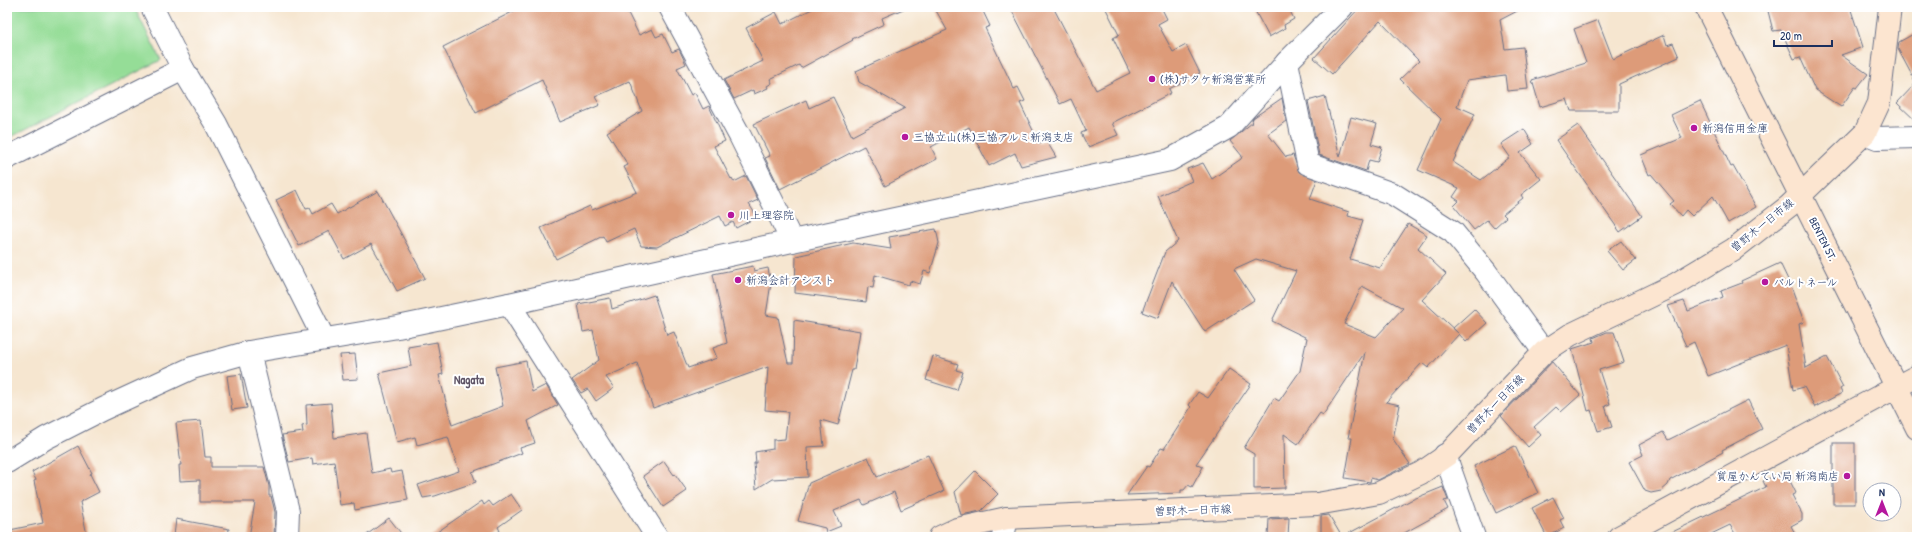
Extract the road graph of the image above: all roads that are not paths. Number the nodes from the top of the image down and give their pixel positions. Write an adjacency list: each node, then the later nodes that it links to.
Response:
1 (152, 7): 7 (street)
2 (670, 7): 12 (street)
3 (1342, 7): 6 (street)
4 (1706, 7): 11 (main road, BENTEN ST.)
5 (1890, 7): 8 (main road, 曽野木一日市線)
6 (1287, 62): 12 (street); 16 (street)
7 (183, 69): 10 (street); 14 (street)
8 (1865, 133): 9 (street); 11 (main road, 曽野木一日市線)
9 (1917, 137)
10 (7, 158)
11 (1800, 194): 16 (main road, 曽野木一日市線); 18 (main road, BENTEN ST.)
12 (792, 241): 13 (street)
13 (509, 304): 14 (street); 24 (street)
14 (324, 339): 15 (street)
15 (249, 352): 21 (street); 23 (street)
16 (1544, 352): 20 (main road, 曽野木一日市線)
17 (1917, 376): 18 (main road)
18 (1897, 386): 19 (main road, BENTEN ST.); 27 (main road)
19 (1917, 428)
20 (1445, 455): 22 (main road, 曽野木一日市線); 26 (street)
21 (7, 462)
22 (1005, 527): 25 (main road, 曽野木一日市線)
23 (287, 537)
24 (657, 537)
25 (940, 537)
26 (1474, 537)
27 (1619, 537)

